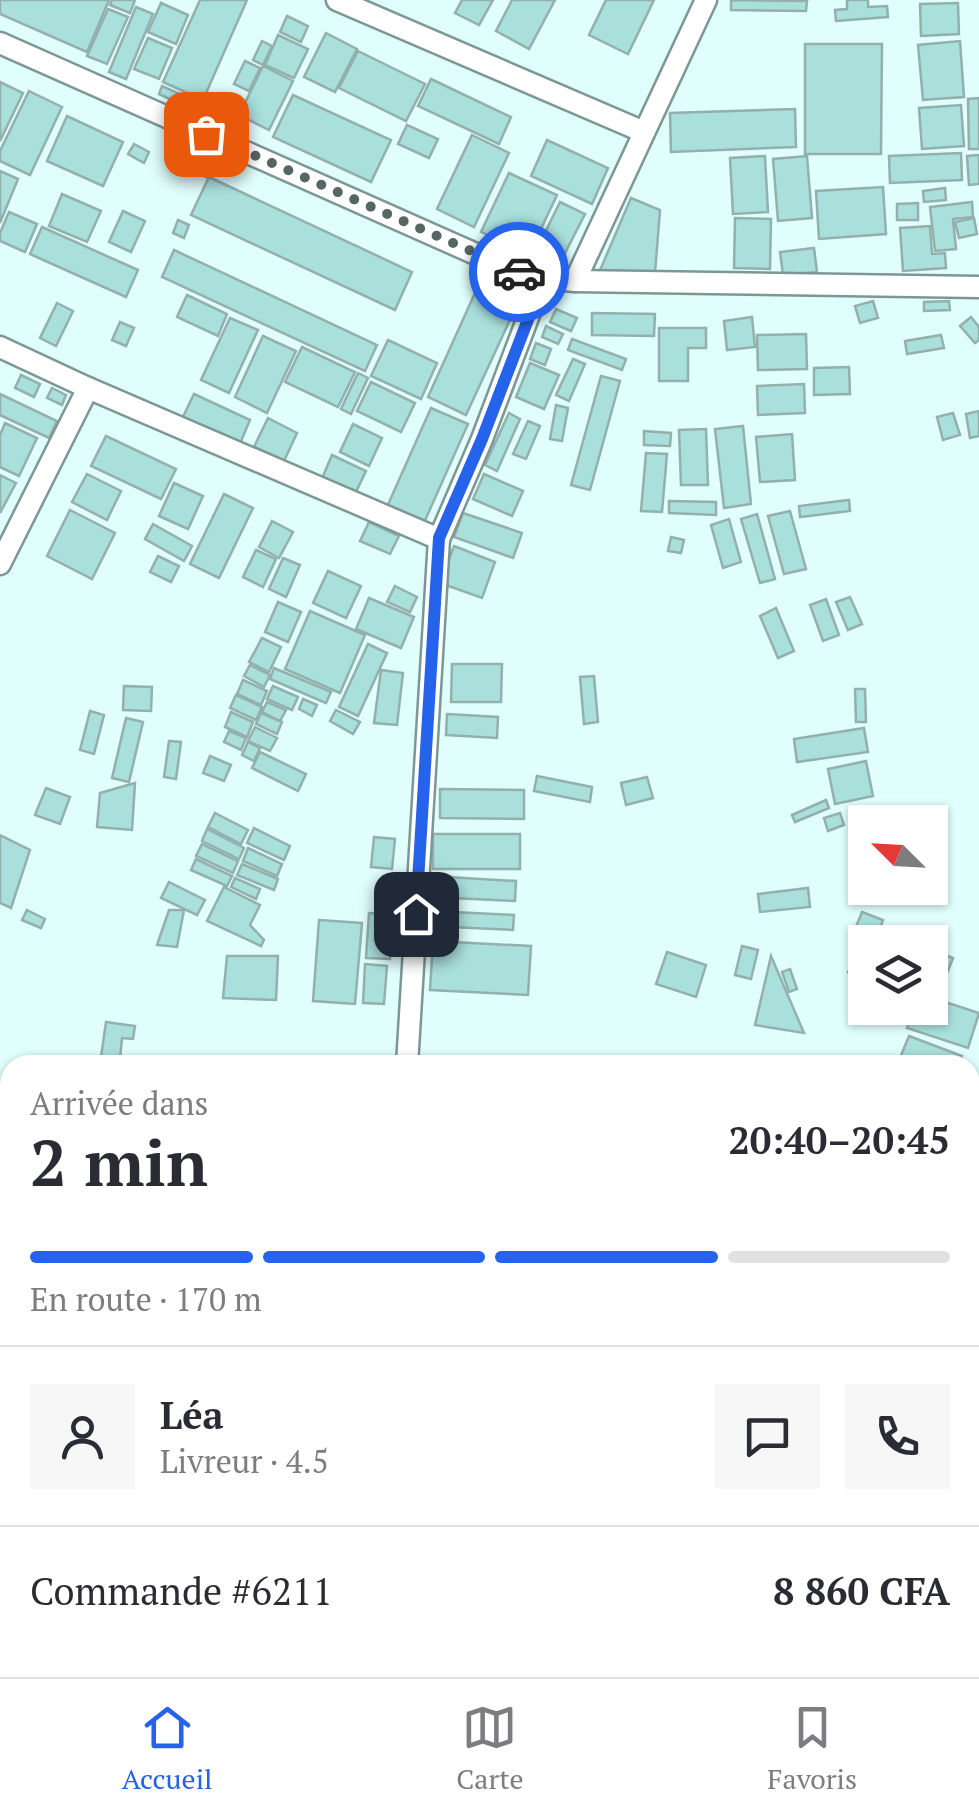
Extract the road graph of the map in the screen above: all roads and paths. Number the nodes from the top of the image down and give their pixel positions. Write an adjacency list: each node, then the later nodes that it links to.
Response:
1 (337, 0): 4 (street)
2 (706, 0): 4 (street)
3 (0, 42): 5 (street)
4 (644, 132): 6 (street)
5 (544, 278): 6 (street); 10 (street)
6 (575, 281): 7 (street)
7 (979, 288)
8 (0, 347): 9 (street)
9 (88, 388): 10 (street); 11 (street)
10 (439, 538): 12 (street)
11 (0, 564)
12 (408, 1055)

